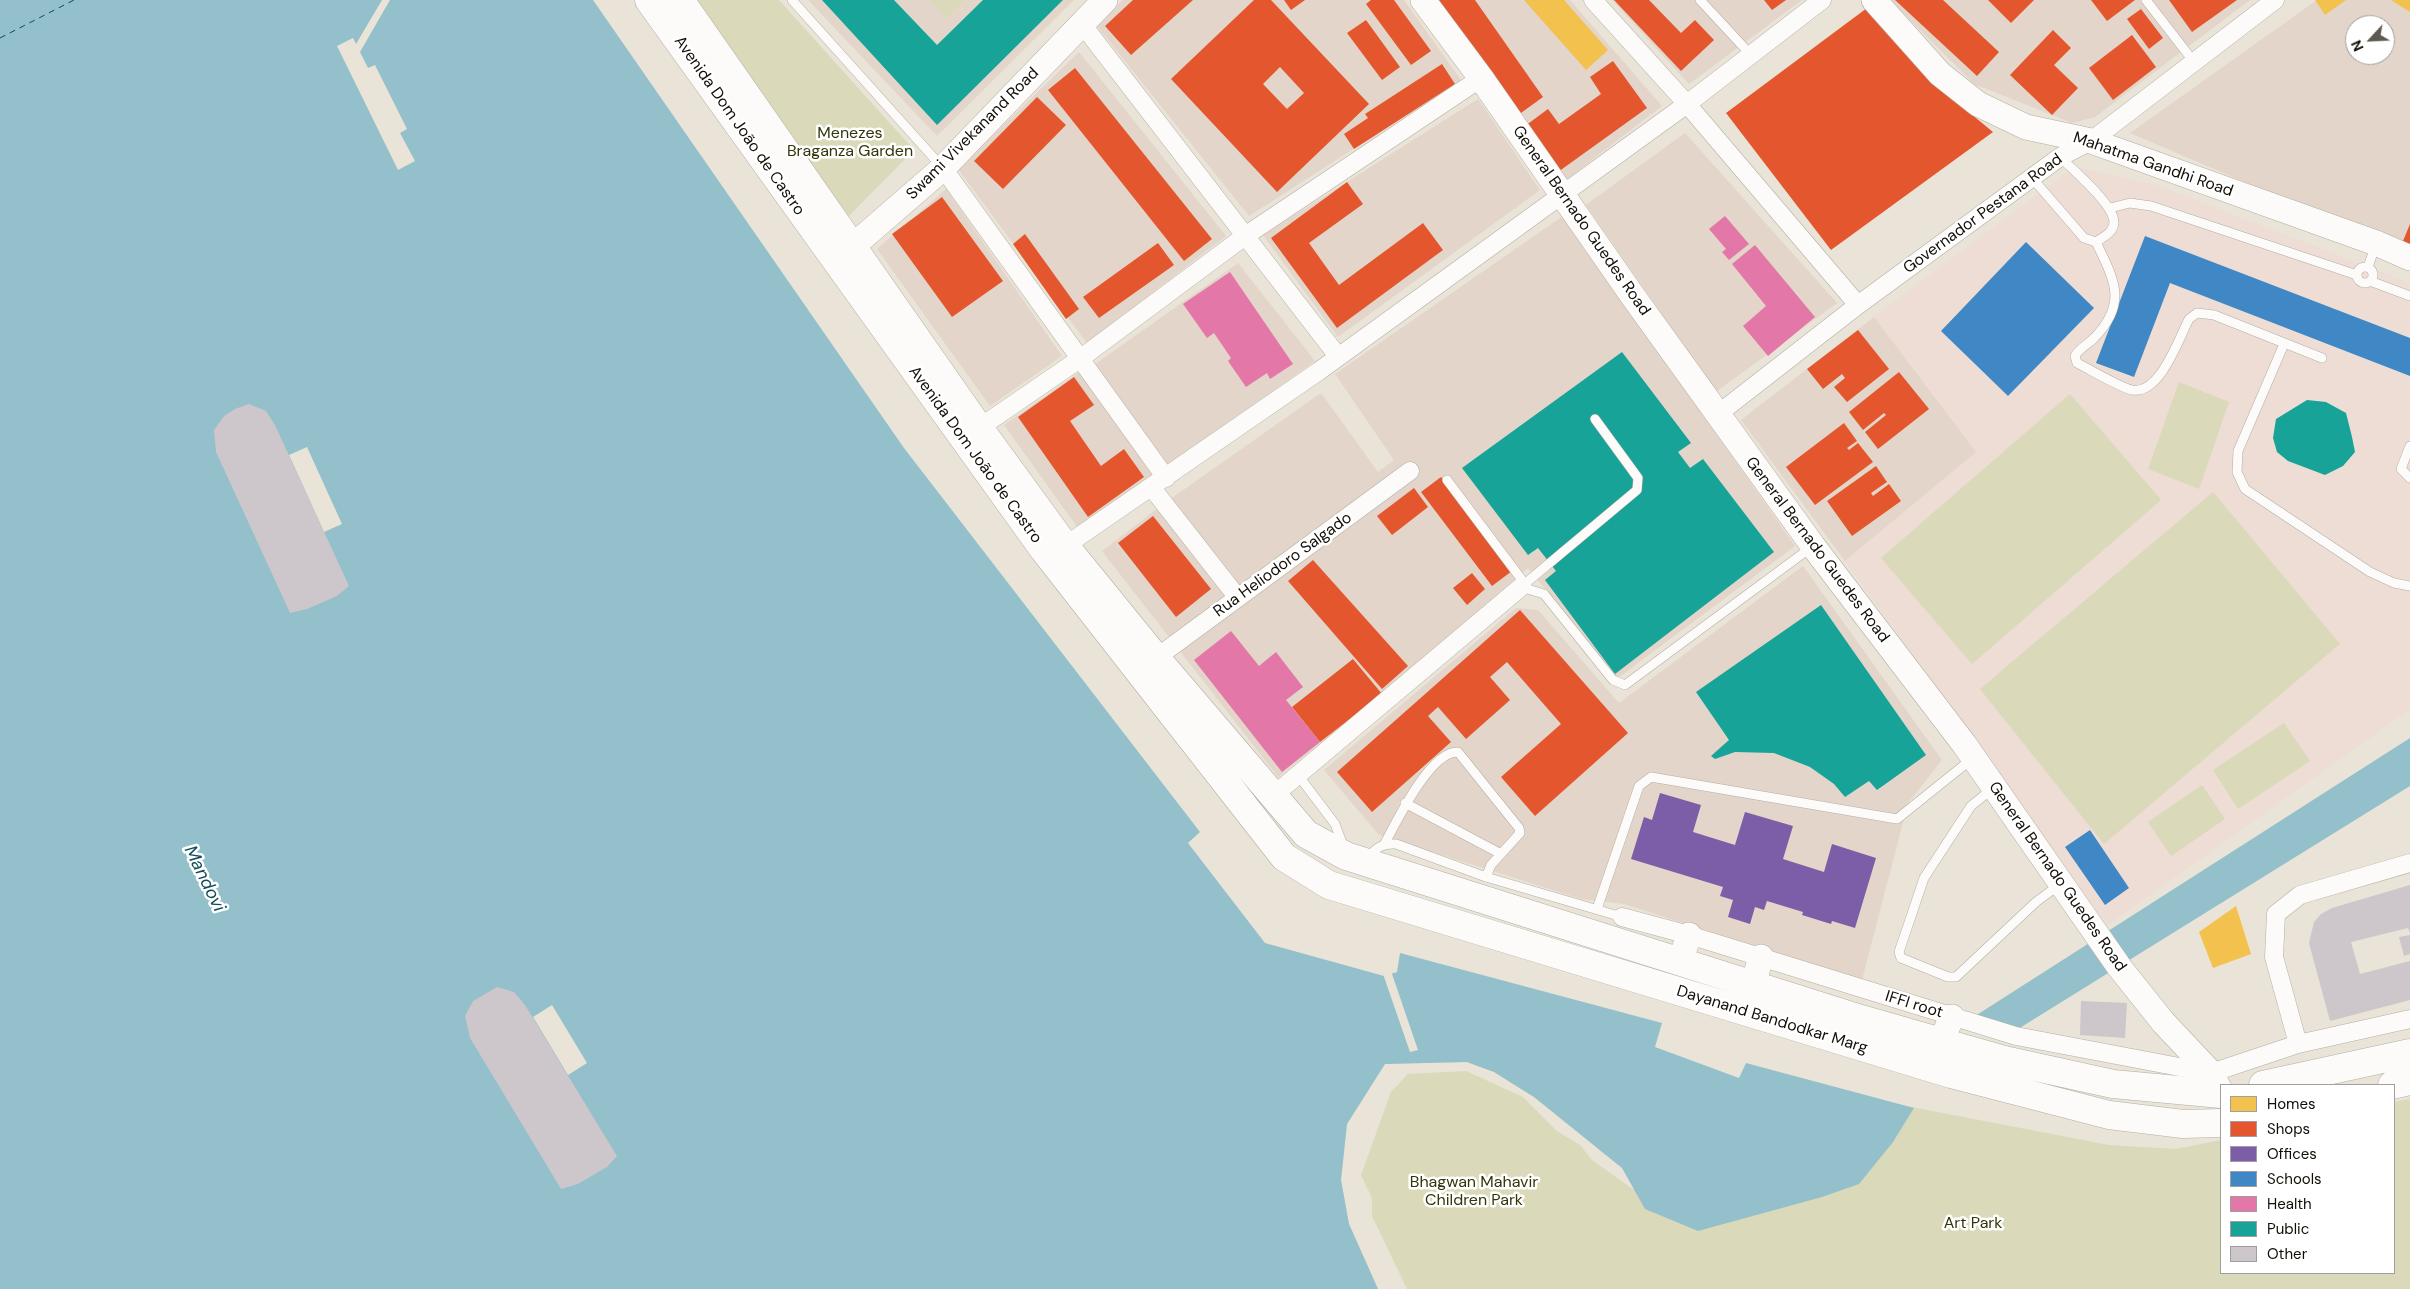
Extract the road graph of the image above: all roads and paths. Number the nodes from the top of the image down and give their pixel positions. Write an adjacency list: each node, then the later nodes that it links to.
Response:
1 (649, 0): 26 (main road, Avenida Dom João de Castro)
2 (680, 0): 26 (main road, Avenida Dom João de Castro)
3 (792, 0): 19 (lane)
4 (1105, 0): 12 (street, Swami Vivekanand Road)
5 (1423, 0): 15 (street, General Bernado Guedes Road)
6 (1593, 0): 16 (street)
7 (1700, 0): 13 (lane)
8 (1822, 0): 13 (street)
9 (1874, 0): 17 (street, Mahatma Gandhi Road)
10 (2146, 0): 14 (lane)
11 (2275, 0): 14 (street, Governador Pestana Road)
12 (1082, 24): 19 (street, Swami Vivekanand Road); 23 (street)
13 (1751, 54): 16 (street)
14 (2194, 62): 17 (street, Governador Pestana Road)
15 (1481, 78): 21 (street, General Bernado Guedes Road); 23 (street)
16 (1687, 104): 21 (street); 32 (street)
17 (2091, 141): 18 (street, Governador Pestana Road); 25 (street, Mahatma Gandhi Road)
18 (2060, 157): 20 (street, Governador Pestana Road); 22 (lane)
19 (943, 168): 26 (street, Swami Vivekanand Road); 35 (street)
20 (2032, 178): 24 (lane); 32 (street, Governador Pestana Road)
21 (1561, 193): 34 (street); 37 (street, General Bernado Guedes Road)
22 (2110, 208): 24 (lane); 29 (lane)
23 (1245, 236): 34 (street); 35 (street)
24 (2096, 242): 33 (lane)
25 (2376, 243): 27 (street, Mahatma Gandhi Road); 28 (lane)
26 (845, 255): 39 (main road, Avenida Dom João de Castro); 62 (main road, Avenida Dom João de Castro)
27 (2410, 258)
28 (2368, 267): 29 (lane); 30 (lane)
29 (2357, 275): 30 (lane)
30 (2370, 280): 31 (lane)
31 (2410, 296)
32 (1858, 305): 37 (street, Governador Pestana Road)
33 (2284, 344): 36 (lane); 47 (lane)
34 (1337, 355): 44 (street)
35 (1082, 358): 39 (street); 44 (street)
36 (2322, 358)
37 (1718, 414): 46 (street, General Bernado Guedes Road)
38 (1595, 419): 48 (lane)
39 (979, 428): 45 (main road, Avenida Dom João de Castro)
40 (2410, 446): 42 (lane)
41 (1410, 471): 49 (street, Rua Heliodoro Salgado)
42 (2410, 478)
43 (1447, 480): 48 (lane)
44 (1159, 483): 45 (street); 49 (street)
45 (1065, 546): 50 (main road, Avenida Dom João de Castro)
46 (1813, 546): 48 (lane); 51 (street, General Bernado Guedes Road)
47 (2410, 586)
48 (1525, 589): 52 (street)
49 (1238, 598): 50 (street, Rua Heliodoro Salgado)
50 (1156, 658): 54 (main road, Avenida Dom João de Castro)
51 (1973, 758): 53 (street, General Bernado Guedes Road); 63 (lane)
52 (1298, 775): 54 (street); 58 (lane)
53 (1994, 788): 61 (street, General Bernado Guedes Road); 61 (lane)
54 (1274, 795): 58 (main road, Avenida Dom João de Castro)
55 (1405, 803): 56 (lane); 57 (lane); 57 (lane)
56 (1385, 843): 58 (lane); 60 (lane)
57 (1501, 854): 60 (lane)
58 (1346, 855): 67 (main road, Avenida Dom João de Castro)
59 (2410, 863): 72 (street)
60 (1486, 876): 63 (lane)
61 (2061, 883): 78 (street, General Bernado Guedes Road)
62 (1329, 885): 79 (main road, Dayanand Bandodkar Marg)
63 (1597, 909): 64 (lane)
64 (1622, 917): 65 (street, IFFI root)
65 (1688, 934): 66 (street, IFFI root); 67 (street)
66 (1761, 957): 68 (street); 69 (street, IFFI root)
67 (1680, 962): 68 (main road, Avenida Dom João de Castro)
68 (1753, 985): 71 (main road, Avenida Dom João de Castro)
69 (1952, 1017): 71 (street); 78 (street, IFFI root)
70 (2410, 1019): 72 (street)
71 (1950, 1044): 78 (main road, Avenida Dom João de Castro)
72 (2298, 1044): 75 (street)
73 (2410, 1052): 76 (main road)
74 (2410, 1081): 77 (main road)
75 (2222, 1084)
76 (2267, 1084)
77 (2395, 1084)
78 (2218, 1086)
79 (2220, 1123)

